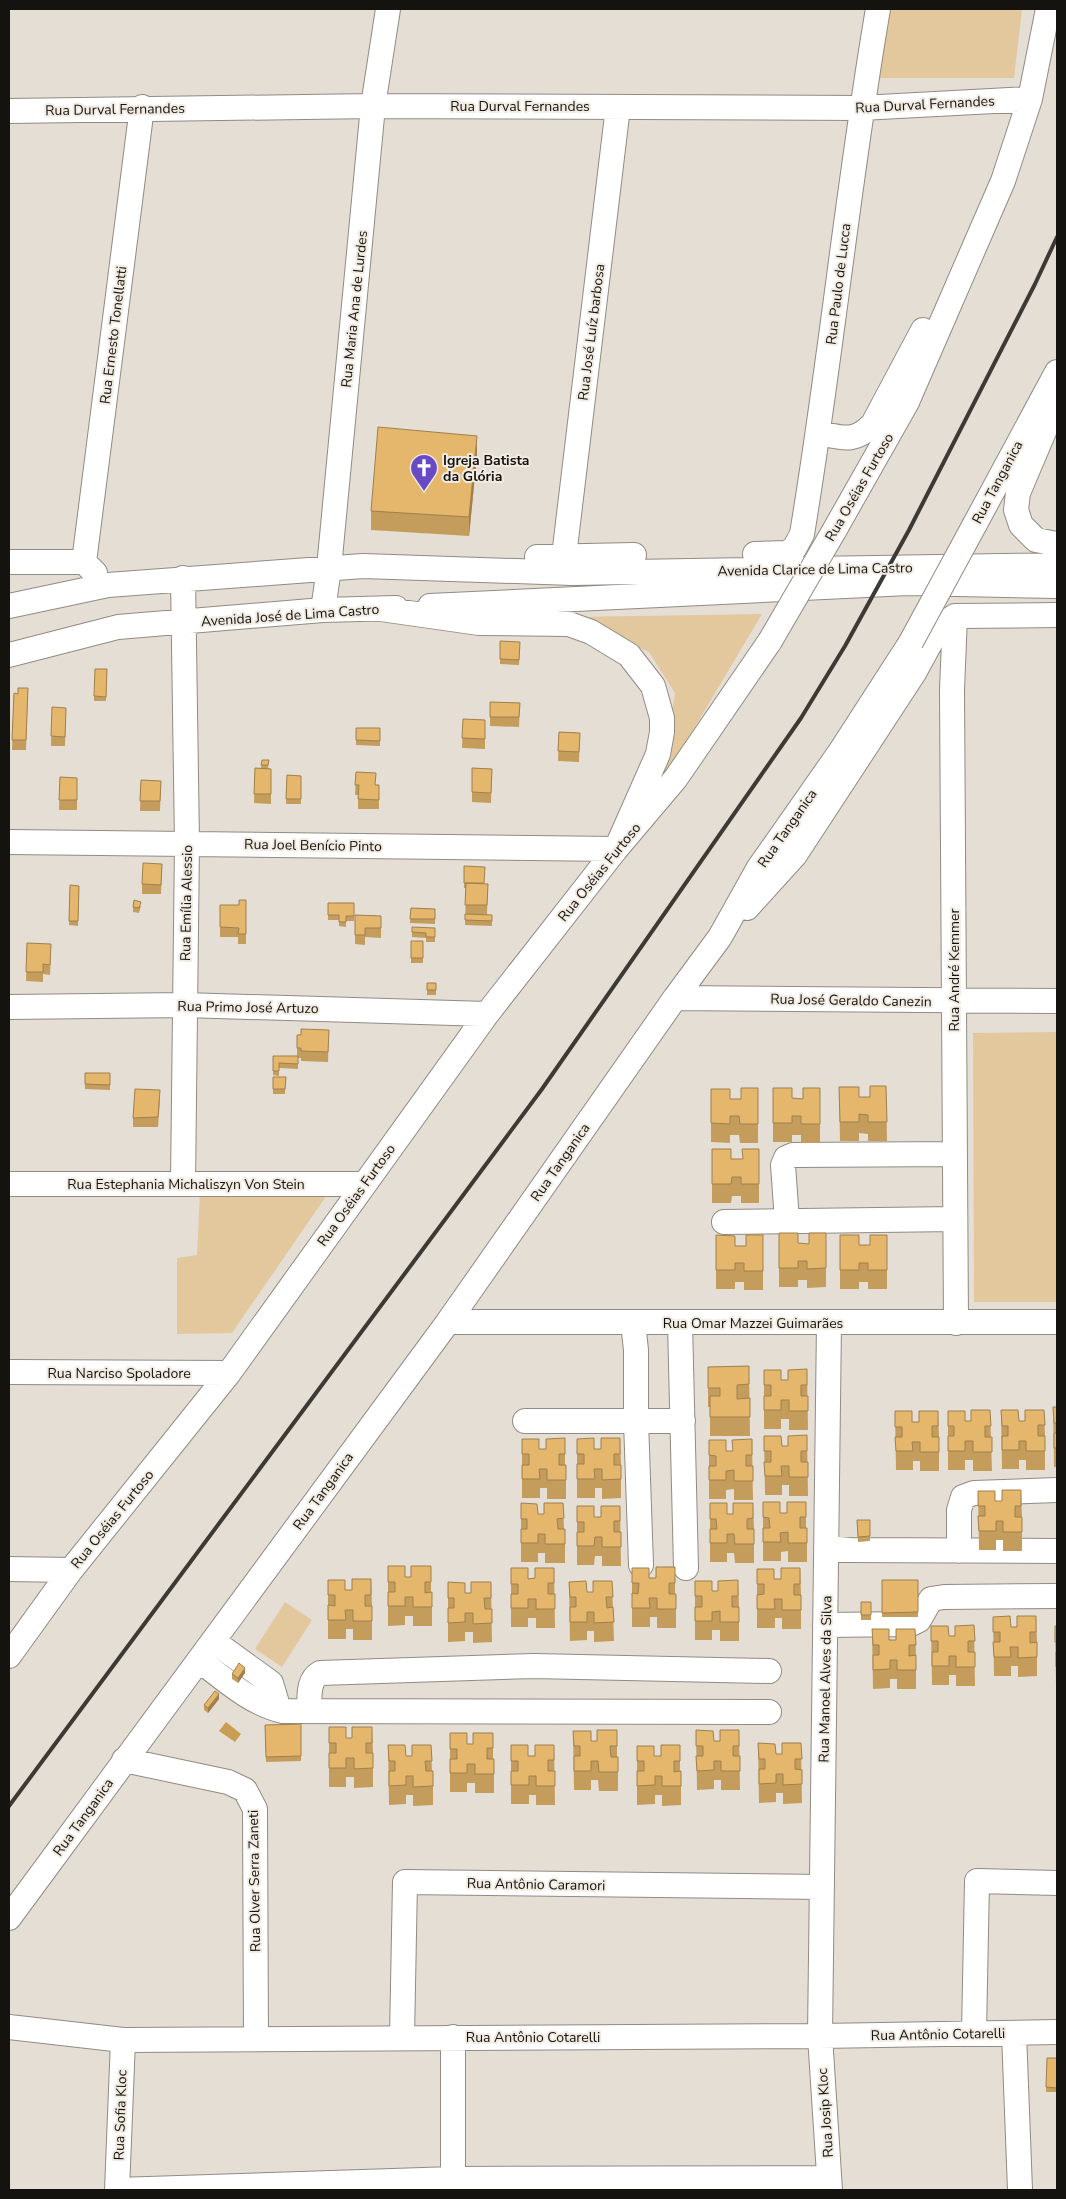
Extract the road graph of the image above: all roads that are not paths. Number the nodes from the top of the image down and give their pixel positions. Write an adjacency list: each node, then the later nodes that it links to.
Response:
1 (388, 9): 5 (street, Rua Maria Ana de Lurdes)
2 (878, 9): 8 (street, Rua Paulo de Lucca)
3 (1048, 9): 4 (street, Rua Oséias Furtoso)
4 (1030, 99): 8 (street, Rua Durval Fernandes); 10 (street, Rua Oséias Furtoso)
5 (374, 106): 6 (street, Rua Durval Fernandes); 7 (street, Rua Durval Fernandes); 19 (street, Rua Maria Ana de Lurdes)
6 (142, 107): 9 (street, Rua Durval Fernandes); 16 (street, Rua Ernesto Tonellatti)
7 (618, 107): 8 (street, Rua Durval Fernandes); 17 (street, Rua José Luíz barbosa)
8 (861, 108): 13 (street, Rua Paulo de Lucca)
9 (9, 111)
10 (1003, 181): 13 (street); 35 (street, Rua Oséias Furtoso, bridge)
11 (1057, 372): 36 (street, Rua Tanganica, bridge)
12 (1057, 402): 14 (street)
13 (819, 433): 17 (street, Rua Paulo de Lucca)
14 (1057, 544)
15 (9, 562): 16 (street)
16 (84, 562): 21 (street)
17 (568, 565): 18 (street, Avenida Clarice de Lima Castro); 19 (street)
18 (1057, 565)
19 (329, 568): 20 (street); 26 (street, Rua Maria Ana de Lurdes)
20 (183, 578): 21 (street); 29 (street, Rua Emília Alessio)
21 (108, 584): 24 (street)
22 (1057, 586): 23 (street, Avenida Clarice de Lima Castro)
23 (574, 598): 25 (street, Avenida José de Lima Castro)
24 (9, 606)
25 (381, 609): 26 (street, Avenida José de Lima Castro); 35 (street)
26 (323, 610): 29 (street, Avenida José de Lima Castro)
27 (954, 616): 28 (street); 31 (street); 32 (street, Rua André Kemmer)
28 (1057, 616)
29 (185, 623): 30 (street, Avenida José de Lima Castro); 34 (street, Rua Emília Alessio)
30 (9, 655)
31 (914, 673): 32 (street); 36 (street)
32 (952, 690): 38 (street, Rua André Kemmer)
33 (9, 842): 34 (street, Rua Joel Benício Pinto)
34 (187, 843): 35 (street, Rua Joel Benício Pinto); 40 (street, Rua Emília Alessio)
35 (616, 849): 42 (street, Rua Oséias Furtoso)
36 (720, 937): 37 (street, Rua Tanganica)
37 (675, 998): 38 (street, Rua José Geraldo Canezin); 50 (street, Rua Tanganica)
38 (954, 1001): 39 (street, Rua José Geraldo Canezin); 43 (street, Rua André Kemmer)
39 (1057, 1001)
40 (184, 1005): 41 (street, Rua Primo José Artuzo); 42 (street, Rua Primo José Artuzo); 44 (street, Rua Emília Alessio)
41 (9, 1007)
42 (487, 1014): 46 (street, Rua Oséias Furtoso)
43 (955, 1154): 47 (street, Rua André Kemmer); 48 (street)
44 (183, 1183): 45 (street, Rua Estephania Michaliszyn Von Stein); 46 (street, Rua Estephania Michaliszyn Von Stein)
45 (9, 1184)
46 (364, 1184): 57 (street, Rua Oséias Furtoso)
47 (955, 1219): 48 (street); 55 (street, Rua André Kemmer)
48 (787, 1221): 49 (street)
49 (724, 1222)
50 (448, 1322): 52 (street, Rua Omar Mazzei Guimarães); 71 (street, Rua Tanganica)
51 (1057, 1322): 55 (street, Rua Omar Mazzei Guimarães)
52 (633, 1323): 53 (street, Rua Omar Mazzei Guimarães); 59 (street)
53 (680, 1323): 54 (street, Rua Omar Mazzei Guimarães); 60 (street)
54 (829, 1323): 55 (street, Rua Omar Mazzei Guimarães); 62 (street, Rua Manoel Alves da Silva)
55 (956, 1323)
56 (9, 1372): 57 (street, Rua Narciso Spoladore)
57 (229, 1373): 68 (street, Rua Oséias Furtoso)
58 (525, 1421): 59 (street)
59 (636, 1421): 60 (street); 65 (street)
60 (682, 1421): 66 (street)
61 (1057, 1490): 63 (street)
62 (826, 1548): 63 (street); 70 (street, Rua Manoel Alves da Silva)
63 (959, 1551): 64 (street)
64 (1057, 1551)
65 (641, 1565)
66 (686, 1568)
67 (9, 1569): 68 (street)
68 (71, 1570): 72 (street, Rua Oséias Furtoso)
69 (1057, 1596): 70 (street)
70 (825, 1625): 80 (street, Rua Manoel Alves da Silva)
71 (213, 1641): 73 (street, Rua Tanganica); 75 (street)
72 (9, 1656)
73 (199, 1660): 75 (street); 78 (street, Rua Tanganica)
74 (769, 1671): 76 (street)
75 (279, 1710): 76 (street)
76 (310, 1711): 77 (street)
77 (770, 1712)
78 (124, 1760): 81 (street, Rua Tanganica); 89 (street, Rua Olver Serra Zaneti)
79 (1057, 1883): 85 (street)
80 (822, 1887): 86 (street, Rua Manoel Alves da Silva); 88 (street, Rua Antônio Caramori)
81 (9, 1918)
82 (9, 2027): 90 (street, Rua Antônio Cotarelli)
83 (1014, 2032): 84 (street, Rua Antônio Cotarelli); 85 (street, Rua Antônio Cotarelli); 95 (street)
84 (1057, 2032)
85 (974, 2033): 86 (street, Rua Antônio Cotarelli)
86 (820, 2036): 87 (street, Rua Antônio Cotarelli); 93 (street, Rua Josip Kloc)
87 (453, 2037): 88 (street, Rua Antônio Cotarelli); 91 (street)
88 (402, 2038): 89 (street, Rua Antônio Cotarelli)
89 (256, 2039): 90 (street, Rua Antônio Cotarelli)
90 (123, 2040): 94 (street, Rua Sofia Kloc)
91 (454, 2184): 92 (street); 94 (street)
92 (694, 2184): 93 (street)
93 (830, 2184)
94 (117, 2190)
95 (1020, 2190)

